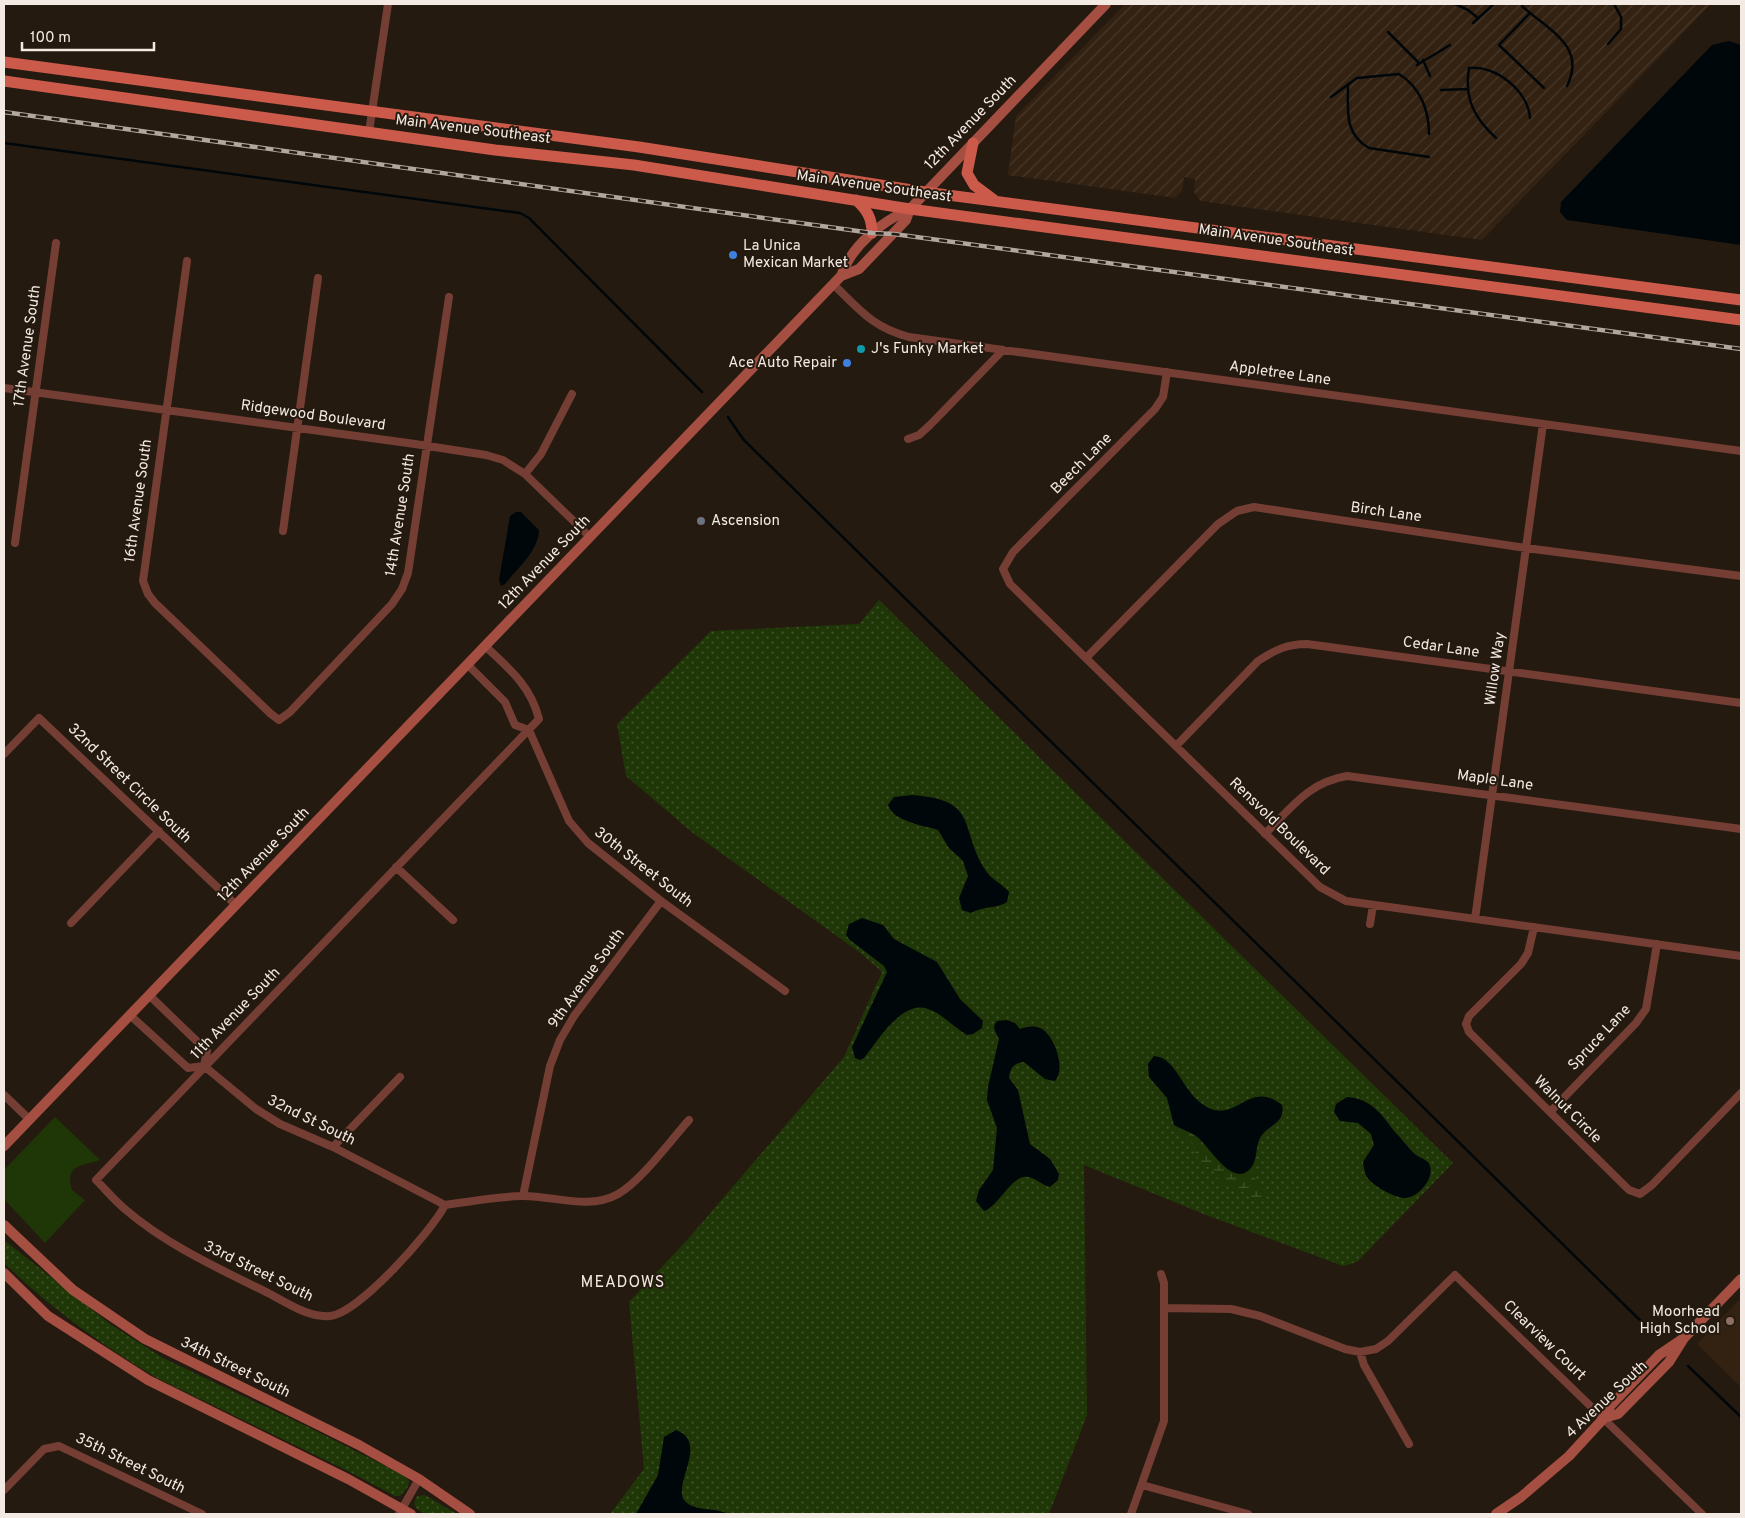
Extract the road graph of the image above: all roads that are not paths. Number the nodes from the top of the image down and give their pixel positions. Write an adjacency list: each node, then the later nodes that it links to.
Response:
1 (388, 4): 5 (street)
2 (1106, 4): 7 (street, 12th Avenue South)
3 (4, 62): 5 (main road, Main Avenue Southeast)
4 (4, 81): 6 (main road, Main Avenue Southeast)
5 (372, 112): 6 (street); 8 (main road, Main Avenue Southeast)
6 (369, 132): 9 (main road, Main Avenue Southeast)
7 (973, 143): 8 (street, 12th Avenue South); 10 (main road)
8 (925, 192): 10 (main road, Main Avenue Southeast); 11 (street, 12th Avenue South)
9 (856, 200): 11 (main road, Main Avenue Southeast); 12 (main road)
10 (995, 201): 19 (main road, Main Avenue Southeast)
11 (910, 209): 12 (street); 15 (street, 12th Avenue South); 20 (main road, Main Avenue Southeast)
12 (872, 233): 15 (street)
13 (56, 243): 24 (street, 17th Avenue South)
14 (187, 261): 26 (street, 16th Avenue South)
15 (841, 276): 17 (street, 12th Avenue South)
16 (318, 278): 28 (street)
17 (833, 284): 21 (street, Appletree Lane); 34 (street, 12th Avenue South)
18 (449, 297): 30 (street, 14th Avenue South)
19 (1741, 300)
20 (1741, 320)
21 (1003, 350): 22 (street, Appletree Lane); 29 (street)
22 (1167, 372): 27 (street, Appletree Lane); 37 (street, Beech Lane)
23 (4, 388): 24 (street, Ridgewood Boulevard)
24 (35, 393): 26 (street, Ridgewood Boulevard); 35 (street, 17th Avenue South)
25 (572, 394): 32 (street)
26 (165, 411): 28 (street, Ridgewood Boulevard); 44 (street, 16th Avenue South)
27 (1543, 424): 31 (street, Appletree Lane); 36 (street, Willow Way)
28 (297, 427): 30 (street, Ridgewood Boulevard); 33 (street)
29 (908, 439)
30 (427, 445): 32 (street, Ridgewood Boulevard); 44 (street, 14th Avenue South)
31 (1741, 451)
32 (524, 474): 34 (street, Ridgewood Boulevard)
33 (283, 532)
34 (590, 537): 39 (street, 12th Avenue South)
35 (15, 543)
36 (1526, 548): 38 (street, Birch Lane); 40 (street, Birch Lane); 42 (street, Willow Way)
37 (1003, 569): 40 (street, Rensvold Boulevard)
38 (1741, 576)
39 (486, 647): 41 (street, 12th Avenue South); 45 (street)
40 (1086, 658): 46 (street, Rensvold Boulevard)
41 (468, 666): 45 (street, 30th Street South); 54 (street, 12th Avenue South)
42 (1509, 670): 43 (street, Cedar Lane); 46 (street, Cedar Lane); 48 (street, Willow Way)
43 (1741, 703)
44 (279, 720)
45 (529, 730): 52 (street, 11th Avenue South); 53 (street, 30th Street South)
46 (1176, 746): 51 (street, Rensvold Boulevard)
47 (4, 754): 50 (street, 32nd Street Circle South)
48 (1492, 794): 49 (street, Maple Lane); 51 (street, Maple Lane); 56 (street, Willow Way)
49 (1741, 829)
50 (159, 831): 54 (street, 32nd Street Circle South); 58 (street)
51 (1265, 834): 55 (street, Rensvold Boulevard)
52 (396, 867): 57 (street); 66 (street, 11th Avenue South)
53 (661, 901): 63 (street, 30th Street South); 76 (street, 9th Avenue South)
54 (236, 905): 64 (street, 12th Avenue South)
55 (1373, 905): 56 (street, Rensvold Boulevard); 59 (street)
56 (1475, 919): 60 (street, Rensvold Boulevard)
57 (453, 920)
58 (72, 922)
59 (1370, 924)
60 (1534, 927): 61 (street, Rensvold Boulevard); 70 (street, Walnut Circle)
61 (1657, 944): 62 (street, Rensvold Boulevard); 70 (street, Spruce Lane)
62 (1741, 956)
63 (785, 991)
64 (150, 996): 65 (street, 12th Avenue South); 66 (street)
65 (131, 1016): 66 (street, 32nd St South); 71 (street, 12th Avenue South)
66 (204, 1066): 74 (street, 32nd St South); 75 (street, 11th Avenue South)
67 (400, 1077): 74 (street)
68 (1741, 1093): 70 (street, Walnut Circle)
69 (4, 1095): 71 (street)
70 (1550, 1112)
71 (29, 1120): 73 (street, 12th Avenue South)
72 (689, 1120): 76 (street)
73 (4, 1146)
74 (333, 1147): 77 (street, 32nd St South)
75 (96, 1180): 77 (street, 33rd Street South)
76 (523, 1196): 77 (street)
77 (445, 1204)
78 (4, 1224): 86 (street, 34th Street South)
79 (4, 1273): 89 (street)
80 (1161, 1274): 82 (street)
81 (1741, 1279): 84 (street, 4 Avenue South)
82 (1164, 1308): 83 (street); 87 (street)
83 (1360, 1352): 84 (street, Clearview Court); 85 (street)
84 (1604, 1418): 94 (street, 4 Avenue South); 95 (street, Clearview Court)
85 (1408, 1444)
86 (419, 1479): 89 (street); 91 (street, 34th Street South)
87 (1142, 1485): 92 (street); 93 (street)
88 (4, 1490): 90 (street, 35th Street South)
89 (404, 1512)
90 (202, 1514)
91 (470, 1514)
92 (1131, 1514)
93 (1248, 1514)
94 (1496, 1514)
95 (1702, 1514)

